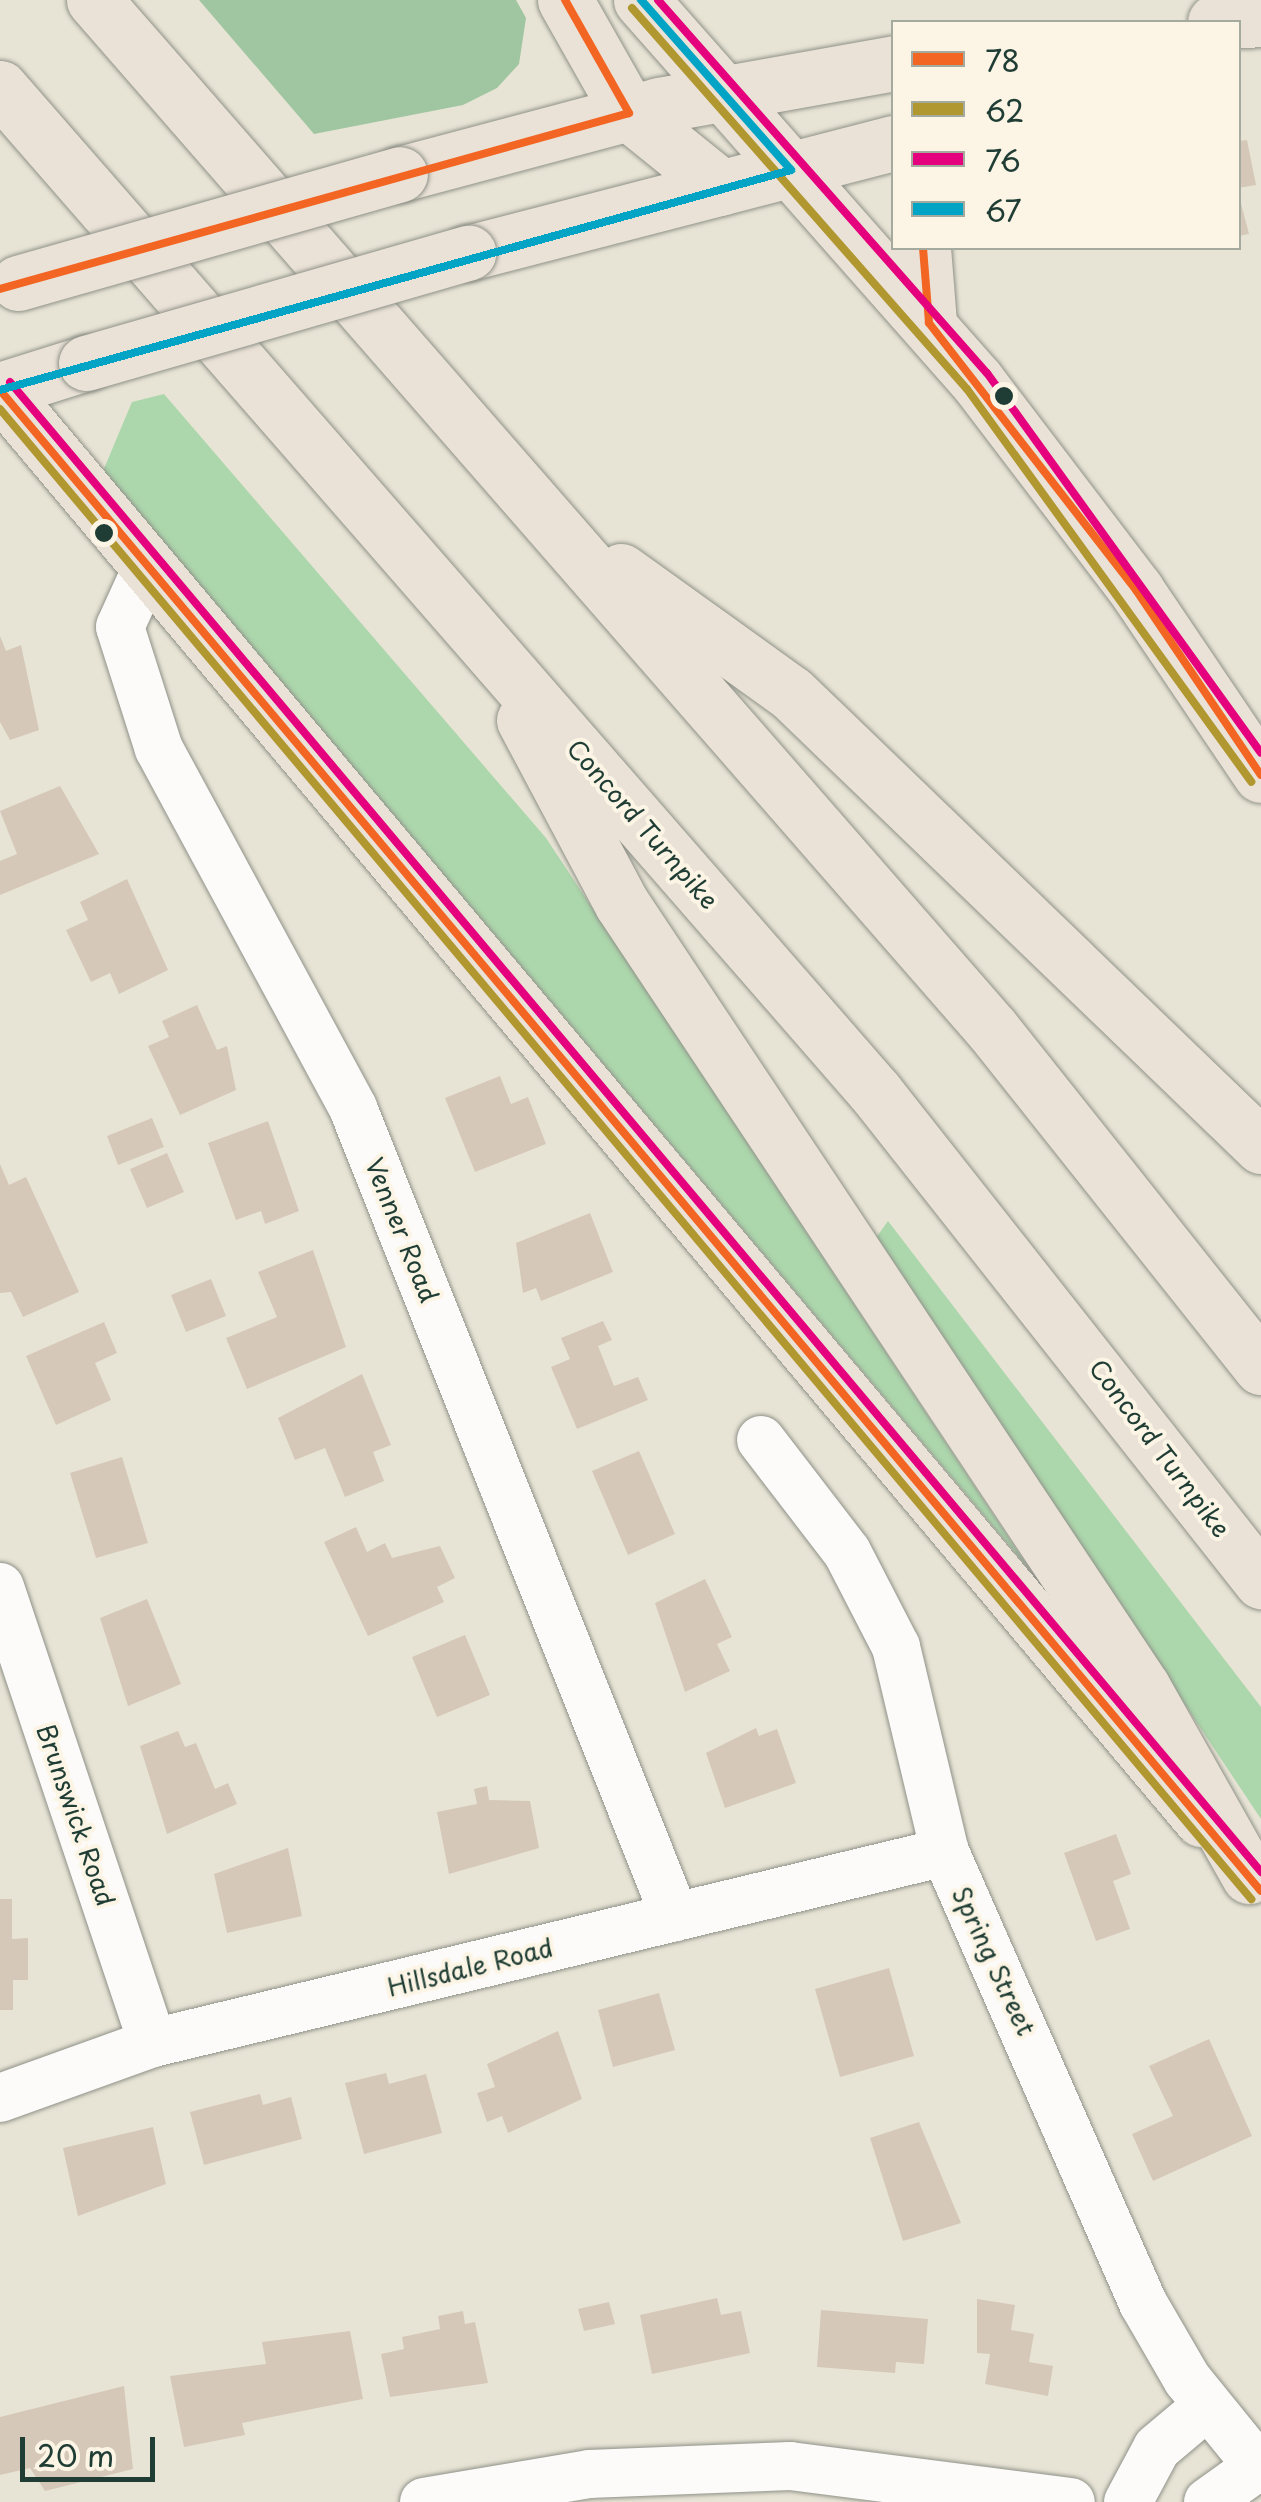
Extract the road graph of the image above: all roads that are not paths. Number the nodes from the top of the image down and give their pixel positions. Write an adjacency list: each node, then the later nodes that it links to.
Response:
1 (94, 0): 15 (main road)
2 (565, 0): 7 (main road)
3 (641, 0): 6 (main road)
4 (891, 64): 6 (main road)
5 (0, 88): 17 (main road, Concord Turnpike)
6 (721, 92): 7 (main road); 9 (main road)
7 (629, 113): 10 (main road); 12 (main road, bridge)
8 (891, 145): 9 (main road)
9 (792, 170): 10 (main road); 13 (main road)
10 (722, 188): 14 (main road, bridge)
11 (923, 250): 13 (main road)
12 (9, 286)
13 (929, 324): 18 (main road)
14 (0, 390): 16 (main road)
15 (543, 514): 19 (main road); 20 (main road)
16 (149, 563): 25 (main road); 26 (street, Venner Road)
17 (480, 638): 22 (main road, Concord Turnpike); 25 (main road)
18 (1261, 776)
19 (1261, 1146)
20 (1261, 1366)
21 (762, 1440): 24 (street, Spring Street)
22 (1261, 1581)
23 (0, 1587): 27 (street, Brunswick Road)
24 (945, 1852): 26 (street, Hillsdale Road); 29 (street, Spring Street)
25 (1255, 1884)
26 (676, 1917): 27 (street, Hillsdale Road)
27 (153, 2043): 28 (street, Hillsdale Road)
28 (0, 2098)
29 (1207, 2406): 30 (street, Spring Street); 33 (street)
30 (1259, 2468): 34 (street)
31 (424, 2502): 32 (street)
32 (1071, 2502)
33 (1128, 2502)
34 (1208, 2502)

